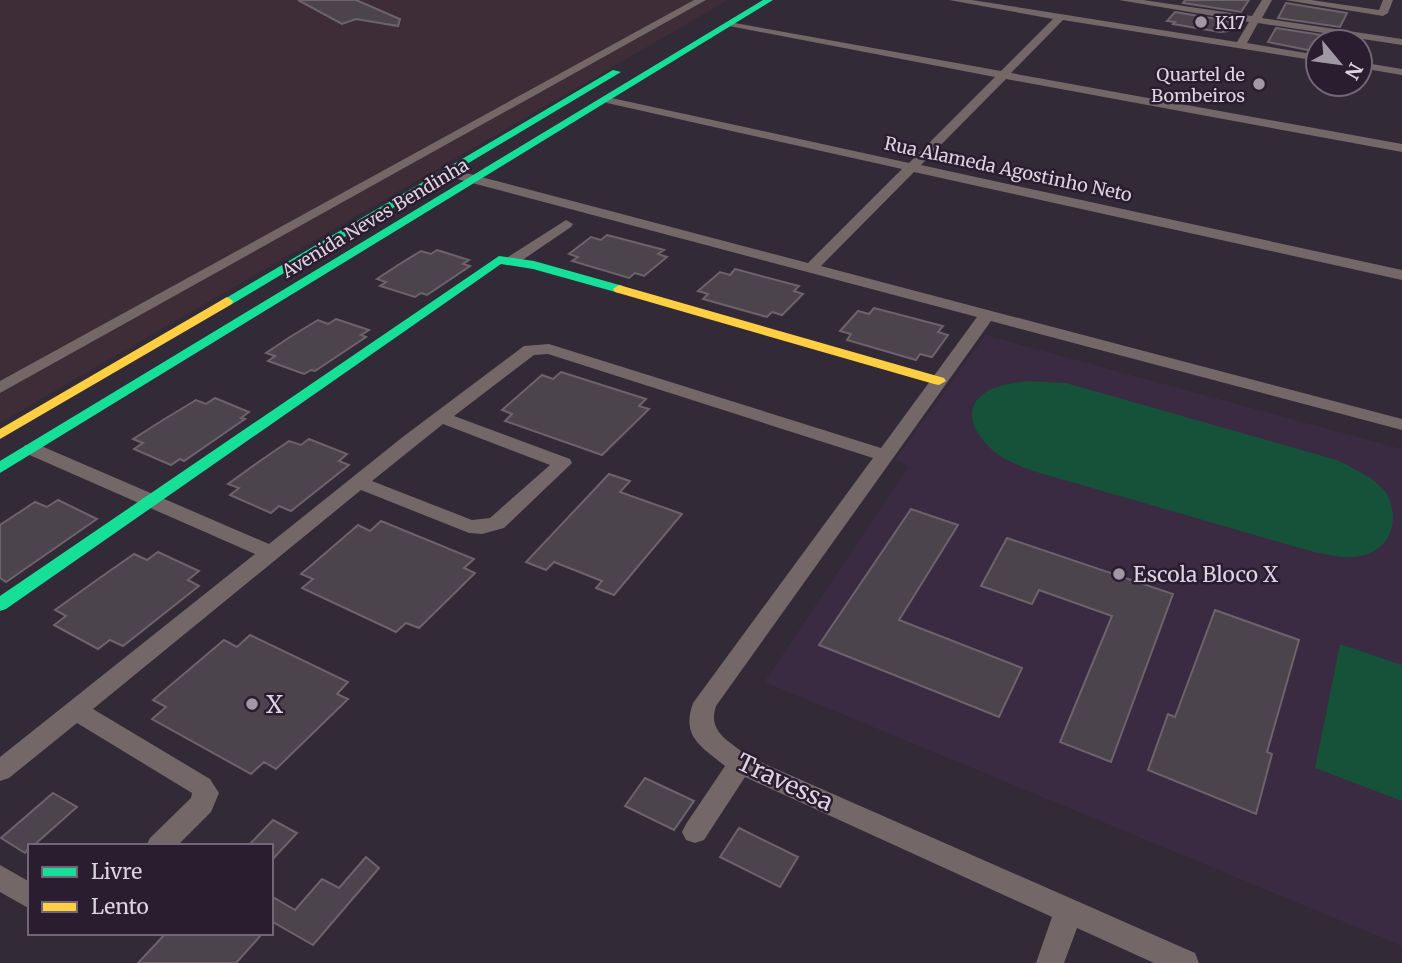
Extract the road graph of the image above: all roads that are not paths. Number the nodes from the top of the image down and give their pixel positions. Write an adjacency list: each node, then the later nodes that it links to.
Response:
1 (701, 0): 31 (street)
2 (740, 0): 12 (street)
3 (769, 0): 11 (street, Avenida Neves Bendinha)
4 (954, 0): 9 (street)
5 (1124, 0): 10 (street)
6 (1267, 0): 10 (street)
7 (1290, 0): 8 (street)
8 (1388, 0)
9 (1061, 18): 14 (street); 19 (street)
10 (1254, 20): 13 (street); 14 (street)
11 (729, 25): 19 (street); 20 (street, Avenida Neves Bendinha)
12 (684, 32)
13 (1402, 42)
14 (1240, 46): 15 (street)
15 (1304, 56)
16 (626, 66): 23 (street, Avenida Neves Bendinha)
17 (1374, 67): 18 (street)
18 (1402, 72)
19 (1004, 75): 21 (street); 22 (street)
20 (607, 100): 22 (street, Rua Alameda Agostinho Neto); 24 (street, Avenida Neves Bendinha)
21 (1402, 148)
22 (911, 167): 27 (street); 28 (street, Rua Alameda Agostinho Neto)
23 (447, 172): 24 (street); 34 (street, Avenida Neves Bendinha)
24 (475, 180): 27 (street); 35 (street, Avenida Neves Bendinha)
25 (566, 224): 26 (street)
26 (513, 260): 30 (street); 39 (street)
27 (811, 268): 29 (street)
28 (1402, 275)
29 (987, 315): 30 (street, Travessa); 33 (street)
30 (939, 382): 36 (street, Travessa)
31 (0, 388)
32 (441, 417): 36 (street); 38 (street); 38 (street)
33 (1402, 425)
34 (0, 435)
35 (32, 449): 37 (street, Avenida Neves Bendinha); 39 (street)
36 (884, 455): 43 (street, Travessa)
37 (0, 468)
38 (360, 483): 40 (street)
39 (149, 501): 40 (street); 41 (street)
40 (271, 553): 42 (street)
41 (0, 605)
42 (75, 710): 44 (street); 46 (street)
43 (740, 764): 45 (street); 49 (street, Travessa)
44 (0, 771)
45 (695, 832)
46 (161, 844)
47 (0, 877): 48 (street)
48 (28, 896)
49 (1069, 910): 50 (street); 51 (street, Travessa)
50 (1050, 963)
51 (1185, 963)

